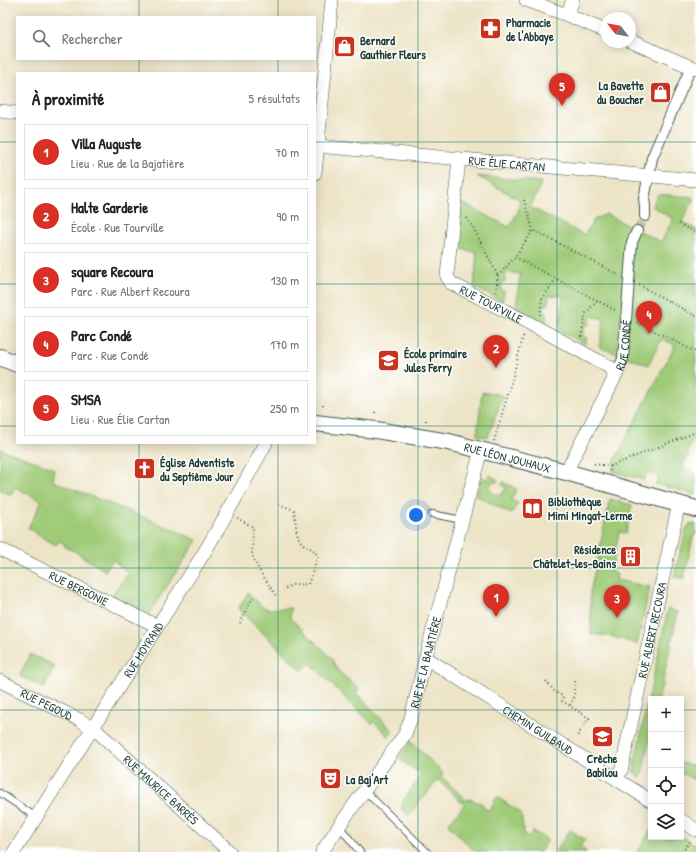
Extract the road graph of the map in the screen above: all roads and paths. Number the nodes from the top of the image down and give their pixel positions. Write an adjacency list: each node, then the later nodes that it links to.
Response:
1 (332, 0): 10 (street)
2 (526, 0): 4 (street)
3 (573, 0): 4 (street)
4 (567, 15): 5 (street)
5 (600, 29)
6 (636, 43): 7 (street)
7 (693, 67): 13 (street)
8 (0, 111): 9 (street)
9 (16, 113)
10 (317, 144): 11 (street); 12 (street, RUE ÉLIE CARTAN)
11 (316, 158)
12 (459, 159): 13 (street, RUE ÉLIE CARTAN); 16 (street, RUE TOURVILLE)
13 (648, 176): 14 (street, RUE ÉLIE CARTAN); 17 (street)
14 (696, 180)
15 (524, 200): 19 (path)
16 (455, 204): 23 (path); 27 (street, RUE TOURVILLE)
17 (645, 216)
18 (679, 224): 21 (path)
19 (533, 230): 22 (path); 25 (path)
20 (637, 231): 25 (street, RUE CONDÉ)
21 (696, 232)
22 (515, 258): 23 (path); 24 (path)
23 (498, 276): 27 (path)
24 (556, 279): 26 (path); 30 (path)
25 (628, 280): 28 (street, RUE CONDÉ); 29 (path)
26 (597, 301): 28 (path); 31 (path)
27 (495, 306): 30 (street, RUE TOURVILLE)
28 (626, 316): 32 (path); 35 (street, RUE CONDÉ)
29 (696, 316)
30 (533, 325): 31 (street, RUE TOURVILLE); 45 (path)
31 (578, 350): 35 (street, RUE TOURVILLE)
32 (696, 352)
33 (0, 357): 34 (street)
34 (16, 364)
35 (616, 374): 48 (street, RUE CONDÉ)
36 (323, 403): 37 (path)
37 (323, 406)
38 (375, 410): 39 (path)
39 (375, 413)
40 (426, 418): 41 (path)
41 (426, 421)
42 (316, 423): 45 (street, RUE LÉON JOUHAUX)
43 (696, 432): 47 (path)
44 (265, 444): 53 (street, RUE MOYRAND)
45 (488, 446): 48 (street, RUE LÉON JOUHAUX); 55 (street, RUE DE LA BAJATIÈRE)
46 (590, 464): 47 (path)
47 (610, 466): 49 (path)
48 (566, 472): 49 (street, RUE LÉON JOUHAUX)
49 (610, 484): 50 (street, RUE LÉON JOUHAUX)
50 (680, 503): 52 (street, RUE LÉON JOUHAUX); 69 (street, RUE ALBERT RECOURA)
51 (279, 504): 57 (path)
52 (696, 508)
53 (227, 512): 58 (path); 61 (street, RUE MOYRAND)
54 (432, 514): 55 (lane)
55 (463, 520): 62 (street, RUE DE LA BAJATIÈRE)
56 (0, 549): 61 (street, RUE BERGONIE)
57 (283, 591)
58 (277, 597)
59 (253, 598): 60 (path)
60 (240, 623)
61 (157, 626): 67 (street, RUE MOYRAND)
62 (426, 658): 69 (street, CHEMIN GUILBAUD); 70 (street, RUE DE LA BAJATIÈRE)
63 (575, 680): 66 (path)
64 (0, 681): 67 (street, RUE PEGOUD)
65 (546, 681): 66 (path)
66 (570, 706): 68 (path)
67 (92, 727): 73 (street, RUE MOYRAND); 78 (street, RUE MAURICE BARRÈS)
68 (573, 742)
69 (616, 778): 72 (street, CHEMIN GUILBAUD)
70 (365, 791): 75 (street, RUE DE LA BAJATIÈRE); 81 (lane)
71 (0, 793): 73 (lane)
72 (648, 799)
73 (36, 817): 77 (street, RUE MOYRAND)
74 (684, 823): 76 (street)
75 (339, 826): 79 (street, RUE DE LA BAJATIÈRE); 80 (lane)
76 (694, 835): 82 (path)
77 (14, 852)
78 (230, 852)
79 (322, 852)
80 (360, 852)
81 (427, 852)
82 (682, 852)

